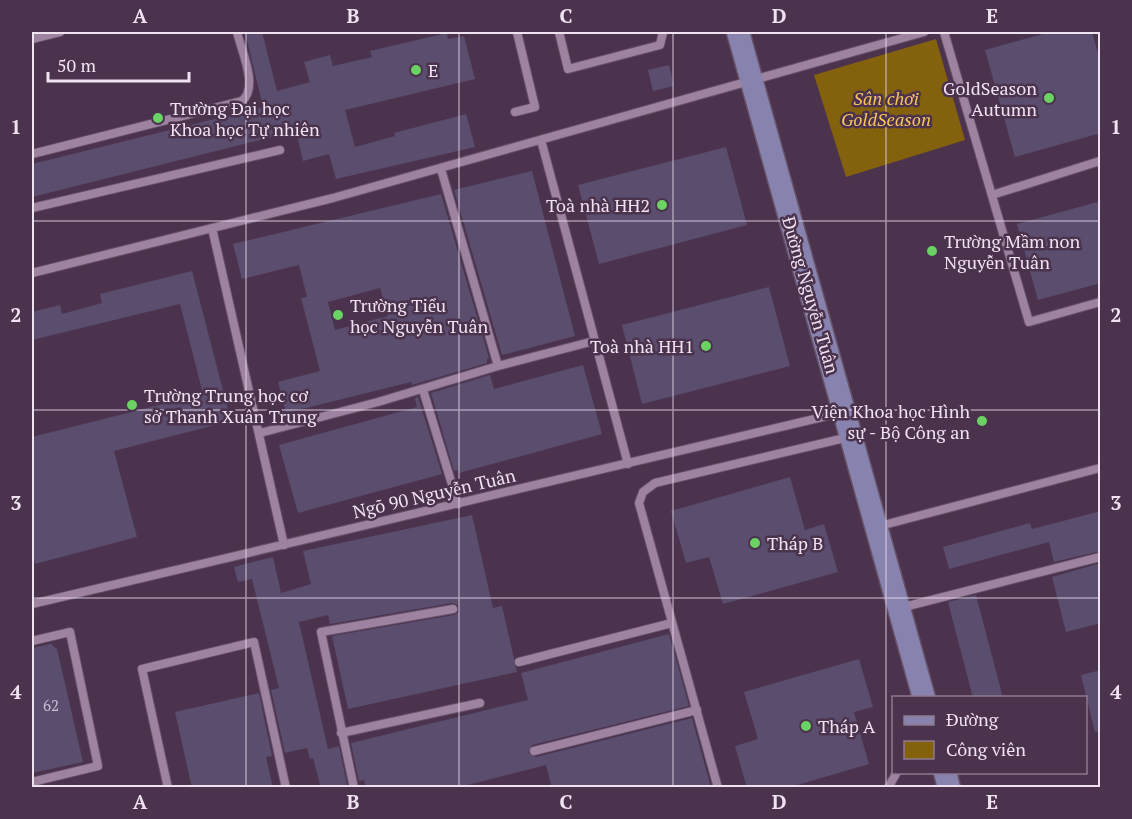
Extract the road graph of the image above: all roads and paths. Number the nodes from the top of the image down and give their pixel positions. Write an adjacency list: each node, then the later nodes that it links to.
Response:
1 (60, 32): 9 (lane)
2 (237, 32): 14 (lane)
3 (516, 32): 11 (lane)
4 (559, 32): 5 (lane)
5 (663, 32)
6 (738, 32): 10 (street, Đường Nguyễn Tuân)
7 (924, 32): 10 (lane)
8 (944, 32): 17 (lane)
9 (32, 39)
10 (751, 80): 12 (lane); 25 (street, Đường Nguyễn Tuân)
11 (515, 112)
12 (541, 140): 16 (lane); 22 (lane)
13 (280, 150): 18 (lane)
14 (32, 154)
15 (1101, 160): 17 (lane)
16 (441, 169): 19 (lane); 23 (lane)
17 (992, 195): 21 (lane)
18 (32, 208)
19 (212, 228): 20 (lane); 26 (lane)
20 (32, 273)
21 (1101, 302)
22 (594, 342): 23 (lane); 28 (lane)
23 (498, 366): 24 (lane)
24 (423, 390): 26 (lane); 30 (lane)
25 (844, 412): 27 (street, Đường Nguyễn Tuân); 28 (lane, Ngõ 90 Nguyễn Tuân)
26 (260, 433): 32 (lane)
27 (851, 436): 31 (street, Đường Nguyễn Tuân); 37 (lane)
28 (628, 464): 30 (lane, Ngõ 90 Nguyễn Tuân)
29 (1101, 468): 31 (lane)
30 (458, 504): 32 (lane, Ngõ 90 Nguyễn Tuân)
31 (876, 527): 35 (street, Đường Nguyễn Tuân)
32 (284, 545): 34 (lane, Ngõ 90 Nguyễn Tuân)
33 (1101, 557): 35 (lane)
34 (32, 604)
35 (899, 608): 40 (street, Đường Nguyễn Tuân)
36 (453, 609): 43 (lane)
37 (672, 623): 39 (lane); 42 (lane)
38 (32, 641): 46 (lane)
39 (519, 662)
40 (923, 696)
41 (480, 703): 43 (lane)
42 (697, 710): 44 (lane); 50 (lane)
43 (341, 733): 49 (lane)
44 (534, 751)
45 (896, 774): 51 (lane)
46 (32, 782)
47 (168, 788): 48 (lane)
48 (286, 788)
49 (354, 788)
50 (718, 788)
51 (888, 788)

